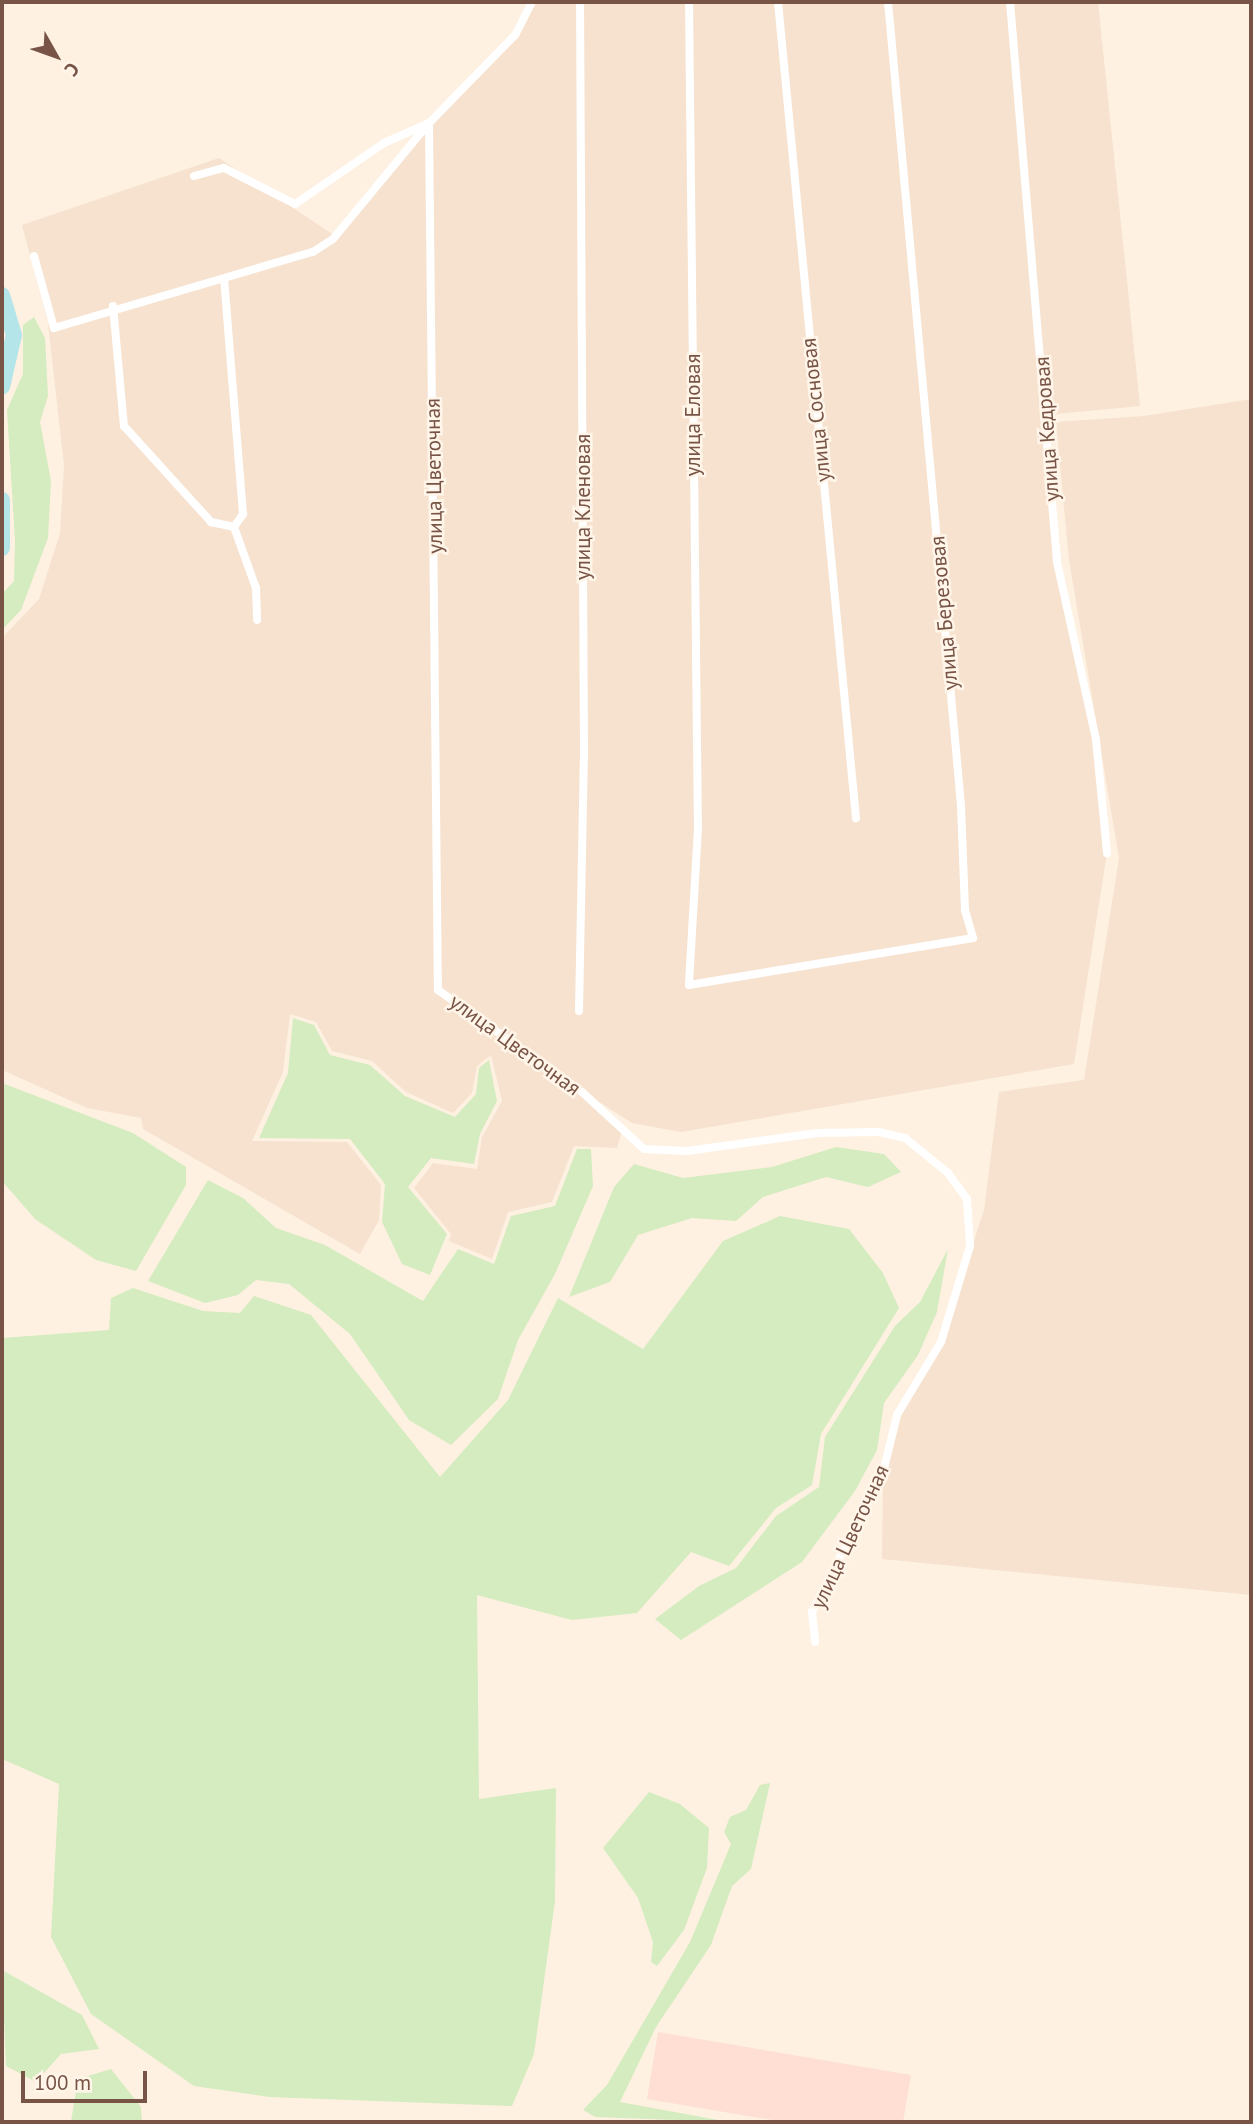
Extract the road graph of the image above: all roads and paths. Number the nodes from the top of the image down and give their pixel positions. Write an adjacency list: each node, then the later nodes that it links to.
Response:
1 (532, 2): 7 (street)
2 (580, 2): 17 (street, улица Кленовая)
3 (689, 2): 16 (street, улица Еловая)
4 (778, 2): 14 (street, улица Сосновая)
5 (888, 2): 16 (street, улица Березовая)
6 (1010, 2): 15 (street, улица Кедровая)
7 (429, 123): 8 (street); 10 (street); 18 (street, улица Цветочная)
8 (194, 176)
9 (34, 256): 11 (street)
10 (224, 279): 11 (street); 12 (street)
11 (113, 306): 12 (street)
12 (234, 527): 13 (street)
13 (257, 620)
14 (856, 818)
15 (1107, 853)
16 (689, 985)
17 (579, 1011)
18 (815, 1642)

